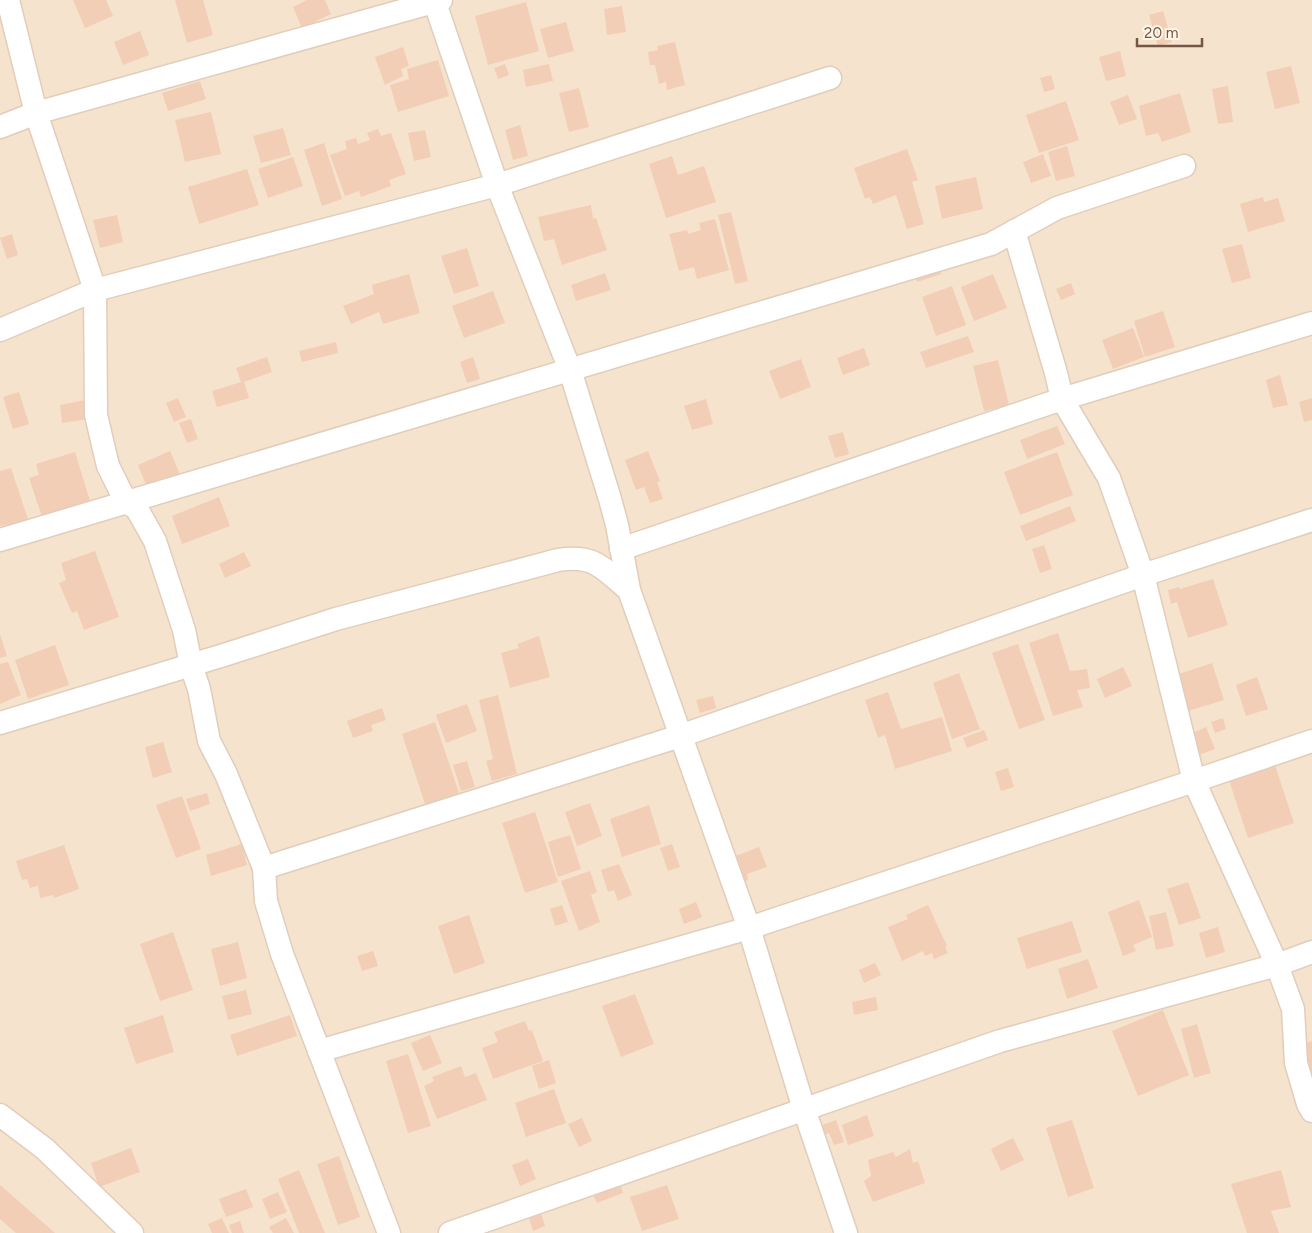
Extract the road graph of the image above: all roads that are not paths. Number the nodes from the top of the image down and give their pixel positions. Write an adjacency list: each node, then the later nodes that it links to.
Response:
1 (8, 0): 4 (street)
2 (436, 1): 4 (street); 7 (street)
3 (830, 78): 7 (street)
4 (36, 113): 5 (street); 9 (street)
5 (0, 127)
6 (1184, 166): 8 (street)
7 (497, 185): 9 (street); 12 (street)
8 (1014, 231): 12 (street); 13 (street)
9 (94, 290): 11 (street); 14 (street)
10 (1312, 323): 13 (street)
11 (0, 330)
12 (570, 370): 14 (street); 17 (street)
13 (1062, 399): 17 (street); 18 (street)
14 (126, 502): 16 (street); 20 (street)
15 (1312, 520): 18 (street)
16 (0, 540)
17 (621, 549): 19 (street)
18 (1143, 575): 22 (street); 24 (street)
19 (629, 590): 20 (street); 22 (street)
20 (191, 666): 21 (street); 25 (street)
21 (0, 723)
22 (680, 736): 25 (street); 26 (street)
23 (1312, 740): 24 (street)
24 (1194, 781): 26 (street); 28 (street)
25 (264, 868): 29 (street)
26 (749, 928): 29 (street); 30 (street)
27 (1312, 952): 28 (street)
28 (1278, 965): 30 (street); 31 (street)
29 (319, 1051): 34 (street)
30 (804, 1109): 35 (street); 36 (street)
31 (1312, 1111)
32 (0, 1115): 33 (street)
33 (131, 1233)
34 (389, 1233)
35 (450, 1233)
36 (846, 1233)

